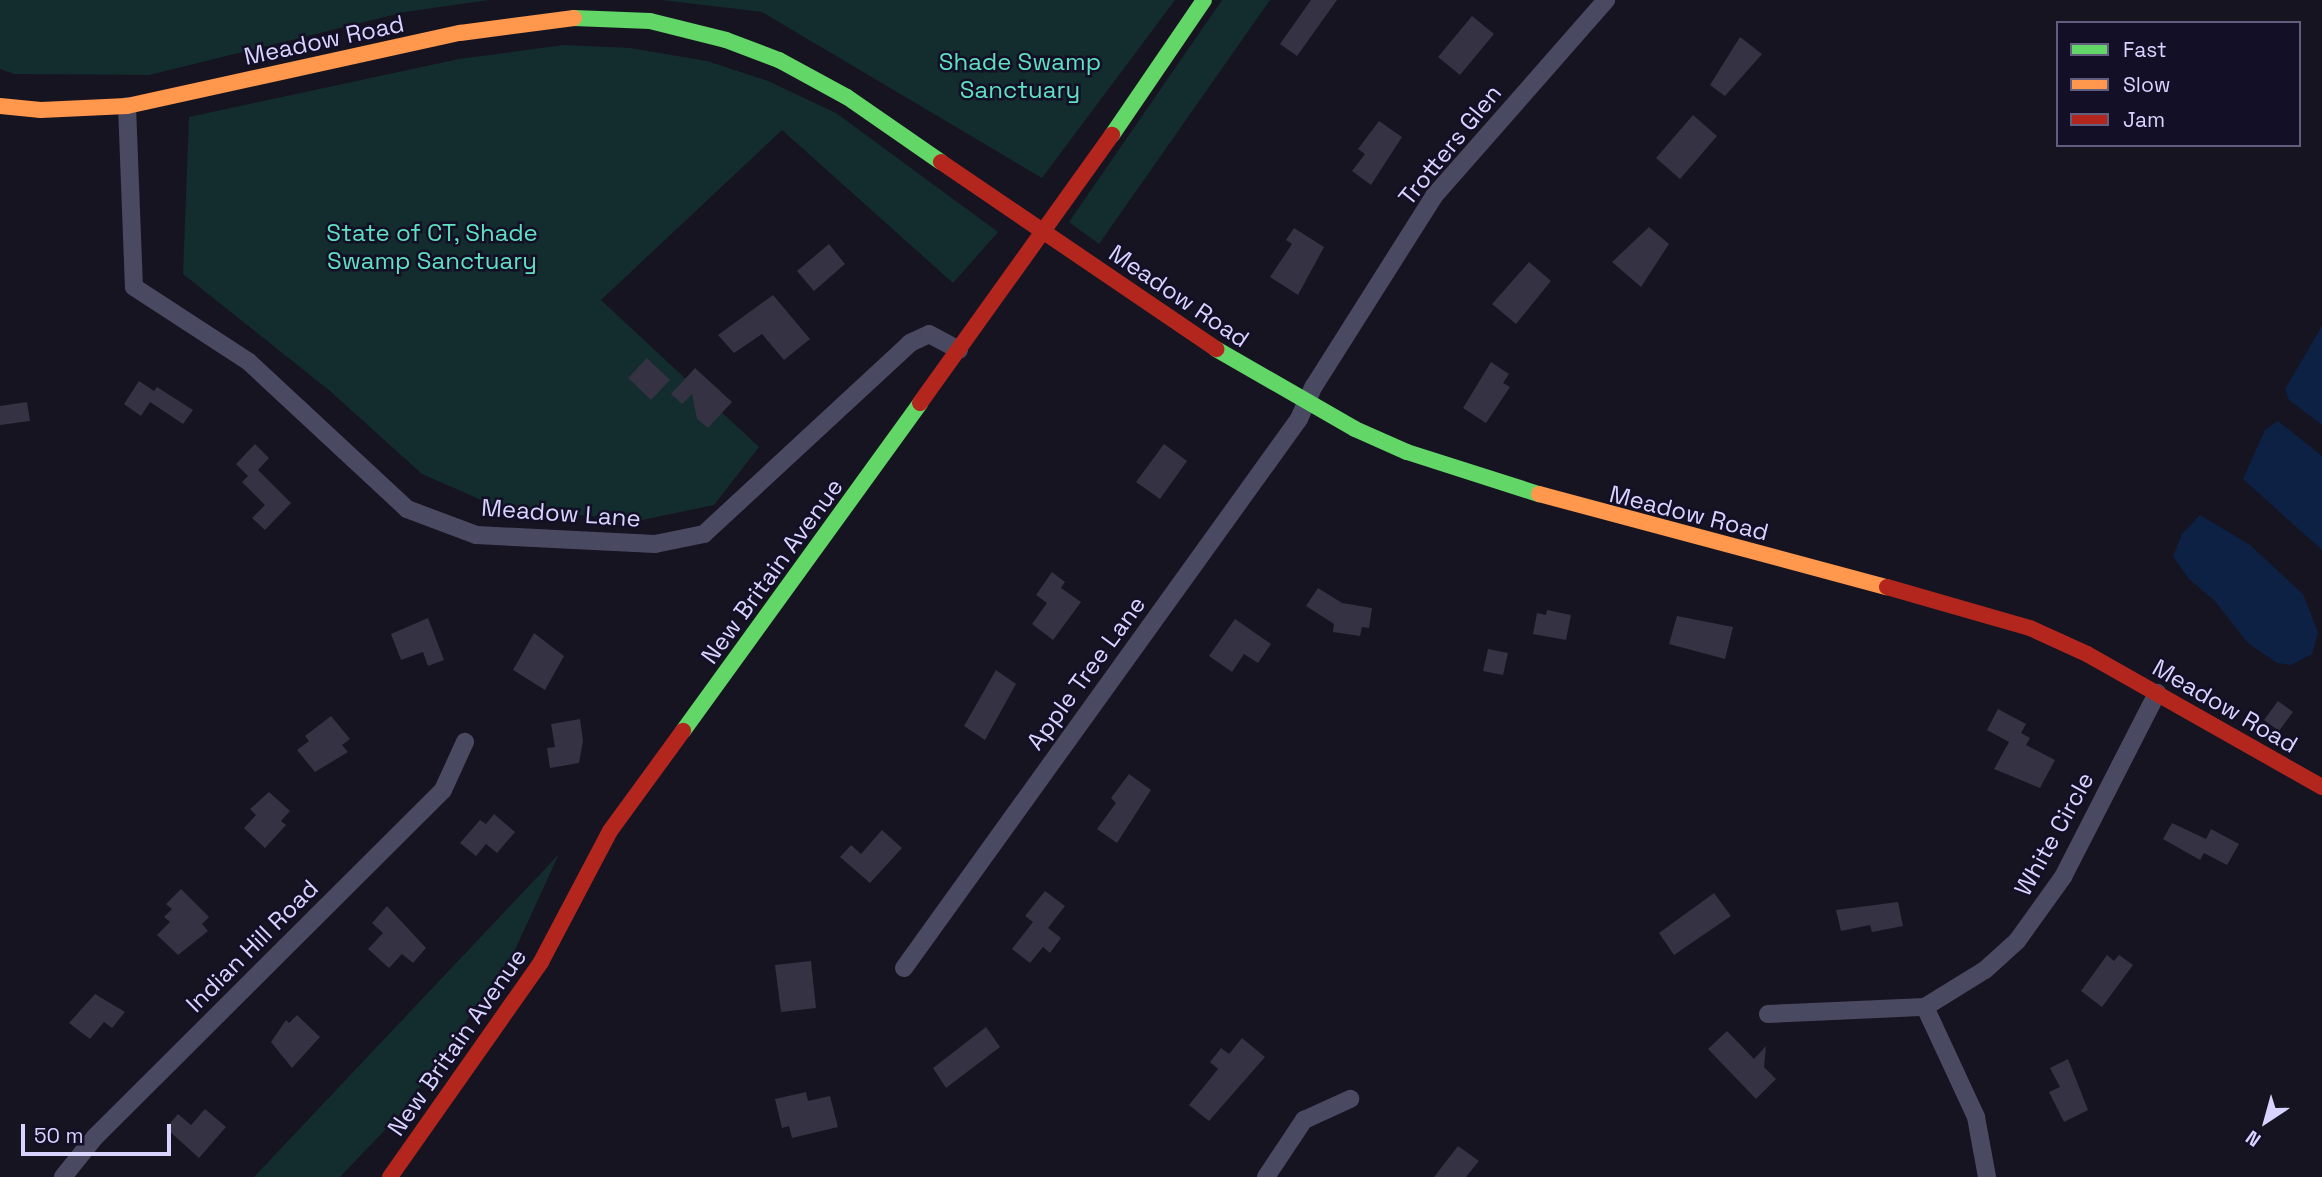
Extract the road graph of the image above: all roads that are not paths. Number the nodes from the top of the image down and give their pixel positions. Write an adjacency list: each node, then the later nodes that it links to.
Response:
1 (1204, 0): 5 (street, New Britain Avenue)
2 (1606, 0): 7 (street, Trotters Glen)
3 (0, 106): 4 (street, Meadow Road)
4 (127, 106): 5 (street, Meadow Road); 6 (street, Meadow Lane)
5 (1045, 232): 6 (street, New Britain Avenue); 7 (street, Meadow Road)
6 (959, 350): 16 (street, New Britain Avenue)
7 (1306, 405): 8 (street, Meadow Road); 11 (street, Apple Tree Lane)
8 (2157, 693): 10 (street, Meadow Road); 12 (street, White Circle)
9 (465, 742): 15 (street, Indian Hill Road)
10 (2322, 787)
11 (904, 968)
12 (1925, 1007): 13 (street, White Circle); 18 (street)
13 (1768, 1014)
14 (1350, 1099): 17 (street)
15 (63, 1177)
16 (390, 1177)
17 (1266, 1177)
18 (1987, 1177)

